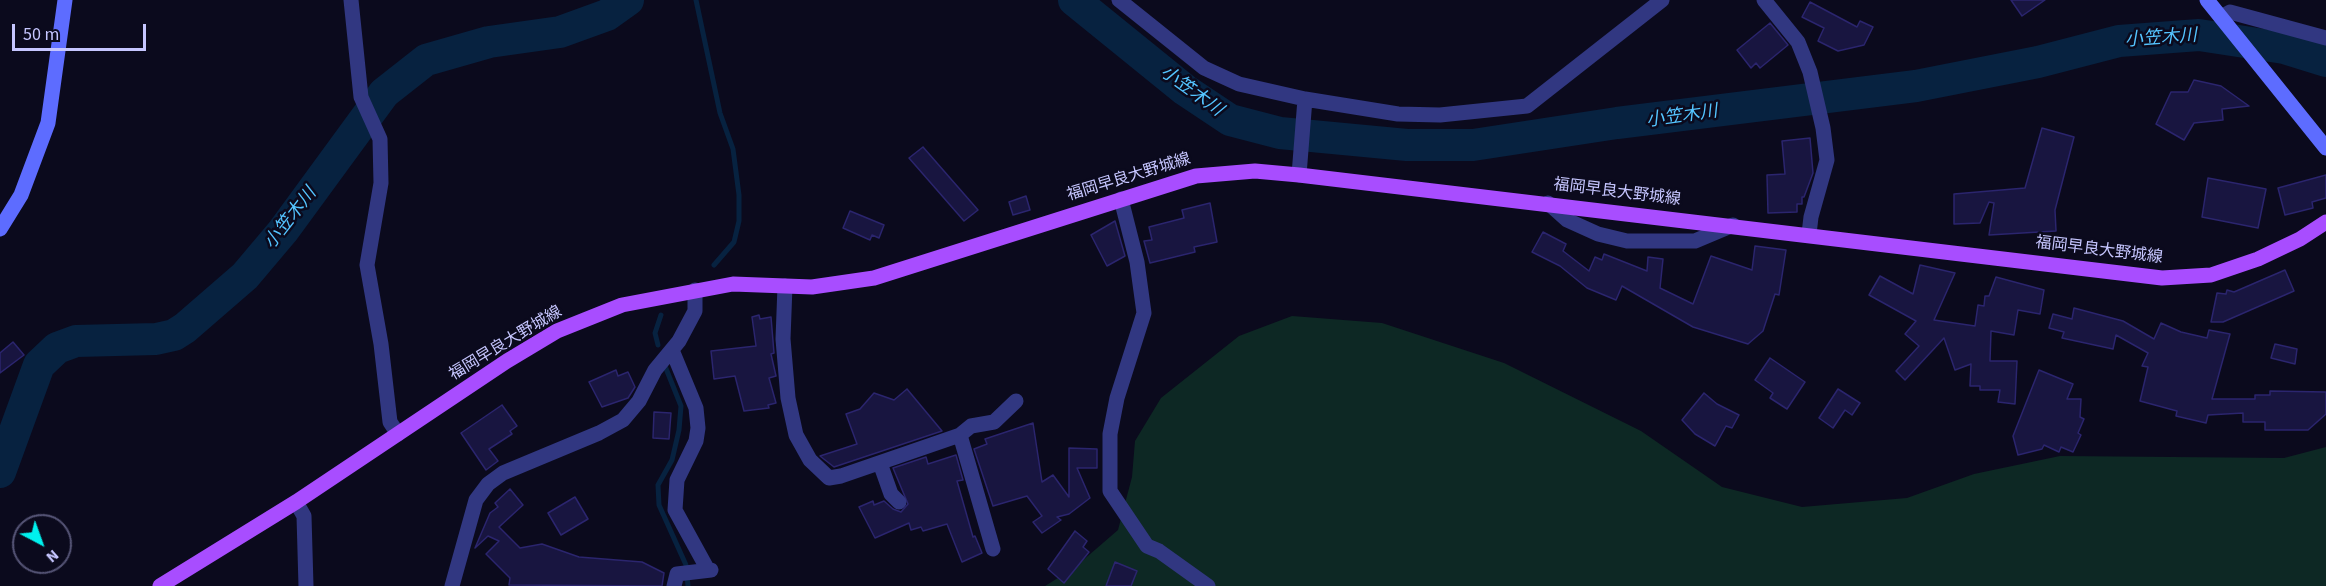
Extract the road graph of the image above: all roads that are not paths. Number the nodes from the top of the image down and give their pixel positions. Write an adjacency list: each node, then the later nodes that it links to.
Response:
1 (65, 0): 16 (street)
2 (351, 0): 22 (street)
3 (1119, 0): 9 (street)
4 (1662, 0): 9 (street)
5 (1764, 0): 17 (street)
6 (2207, 0): 7 (street)
7 (2223, 19): 8 (street); 10 (street)
8 (2326, 38)
9 (1305, 99): 11 (street)
10 (2326, 148)
11 (1299, 174): 12 (main road, 福岡早良大野城線); 13 (main road, 福岡早良大野城線)
12 (1122, 199): 18 (main road, 福岡早良大野城線); 32 (street)
13 (1548, 203): 15 (main road, 福岡早良大野城線); 15 (street)
14 (2326, 222): 17 (main road, 福岡早良大野城線)
15 (1733, 225): 17 (main road, 福岡早良大野城線)
16 (0, 229)
17 (1809, 234)
18 (785, 286): 19 (main road, 福岡早良大野城線); 24 (street)
19 (695, 290): 20 (street); 22 (main road, 福岡早良大野城線)
20 (672, 350): 28 (street); 31 (street)
21 (1016, 401): 23 (street)
22 (398, 434): 25 (main road, 福岡早良大野城線)
23 (960, 435): 24 (street); 27 (street)
24 (880, 462): 26 (street)
25 (296, 502): 29 (main road, 福岡早良大野城線); 30 (street)
26 (899, 502)
27 (993, 549)
28 (676, 580)
29 (160, 586)
30 (306, 586)
31 (452, 586)
32 (1208, 586)

